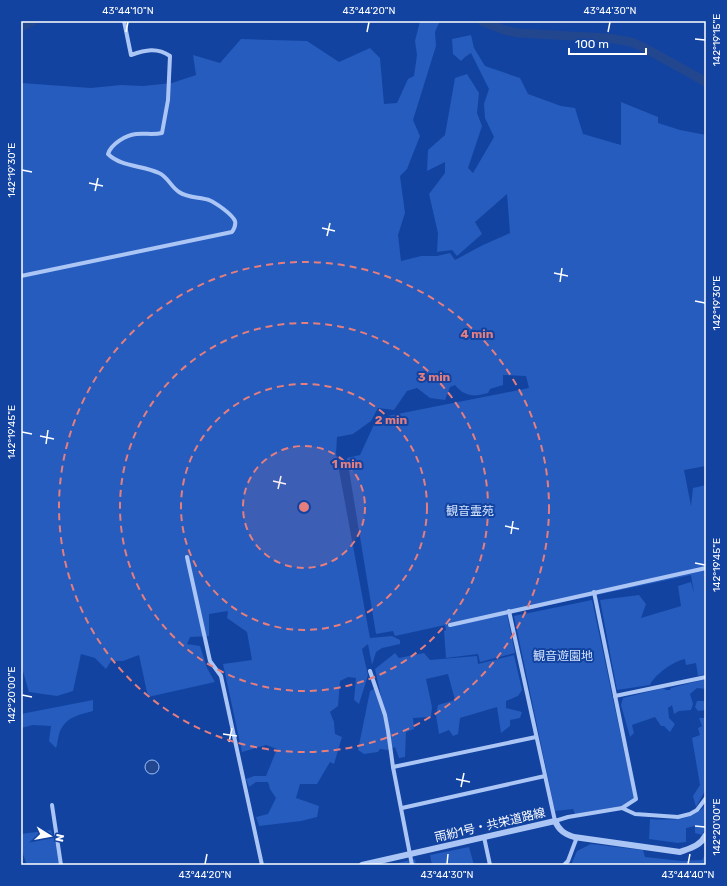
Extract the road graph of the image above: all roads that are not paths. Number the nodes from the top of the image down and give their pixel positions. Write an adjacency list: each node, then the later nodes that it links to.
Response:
1 (124, 21): 2 (street)
2 (21, 276)
3 (187, 558): 24 (street)
4 (706, 568): 5 (street)
5 (594, 592): 6 (street); 10 (street)
6 (509, 611): 7 (street); 11 (street)
7 (450, 625)
8 (370, 671): 12 (street)
9 (706, 677): 10 (street)
10 (615, 696): 17 (street)
11 (536, 736): 12 (street); 13 (street)
12 (393, 767): 16 (street)
13 (545, 776): 16 (street); 18 (street)
14 (706, 798): 17 (street)
15 (52, 805): 23 (street)
16 (402, 808): 22 (street)
17 (622, 808): 18 (street)
18 (554, 821): 20 (street, 雨紛1号・共栄道路線); 21 (street, 雨紛1号・共栄道路線)
19 (706, 835): 21 (street, 雨紛1号・共栄道路線)
20 (484, 837): 22 (street, 雨紛1号・共栄道路線); 27 (street)
21 (577, 837): 28 (street)
22 (410, 854): 25 (street, 雨紛1号・共栄道路線); 26 (street)
23 (61, 865)
24 (262, 865)
25 (362, 865)
26 (412, 865)
27 (490, 865)
28 (564, 865)

